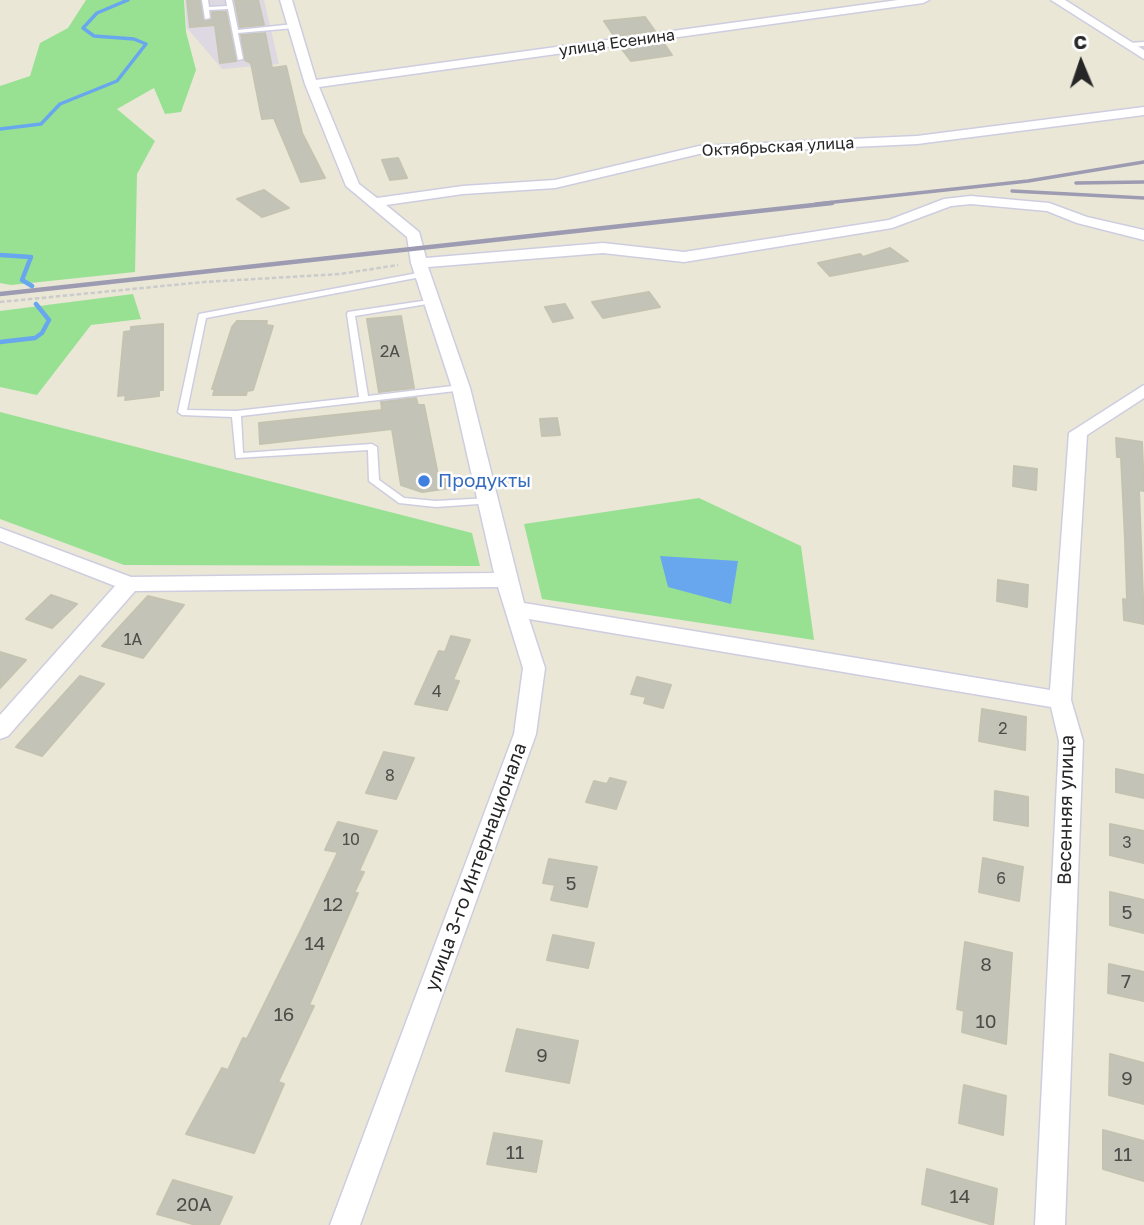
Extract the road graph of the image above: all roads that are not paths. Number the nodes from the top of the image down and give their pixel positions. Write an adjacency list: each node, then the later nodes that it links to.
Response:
1 (205, 0): 6 (lane)
2 (286, 0): 8 (street)
3 (923, 0): 14 (street, улица Есенина)
4 (1057, 0): 11 (street)
5 (229, 4): 6 (lane); 9 (lane)
6 (206, 9): 7 (lane)
7 (207, 18)
8 (293, 26): 9 (lane); 14 (street)
9 (235, 32): 13 (lane)
10 (1144, 44): 11 (lane)
11 (1128, 45): 12 (street)
12 (1144, 55)
13 (240, 60)
14 (311, 84): 16 (street)
15 (1144, 111): 16 (street, Октябрьская улица)
16 (372, 203): 18 (street)
17 (1144, 235): 18 (street)
18 (421, 269): 19 (street); 23 (lane)
19 (432, 301): 20 (street); 22 (lane)
20 (461, 388): 22 (lane); 24 (street)
21 (1144, 390): 29 (street, Весенняя улица)
22 (364, 398): 23 (lane)
23 (236, 414): 24 (lane)
24 (489, 501): 26 (street, улица 3-го Интернационала)
25 (0, 534): 27 (street)
26 (506, 580): 27 (street); 28 (street, улица 3-го Интернационала)
27 (130, 584): 30 (street)
28 (515, 609): 29 (street); 31 (street, улица 3-го Интернационала)
29 (1060, 700): 32 (street, Весенняя улица)
30 (0, 730)
31 (345, 1225)
32 (1050, 1225)

